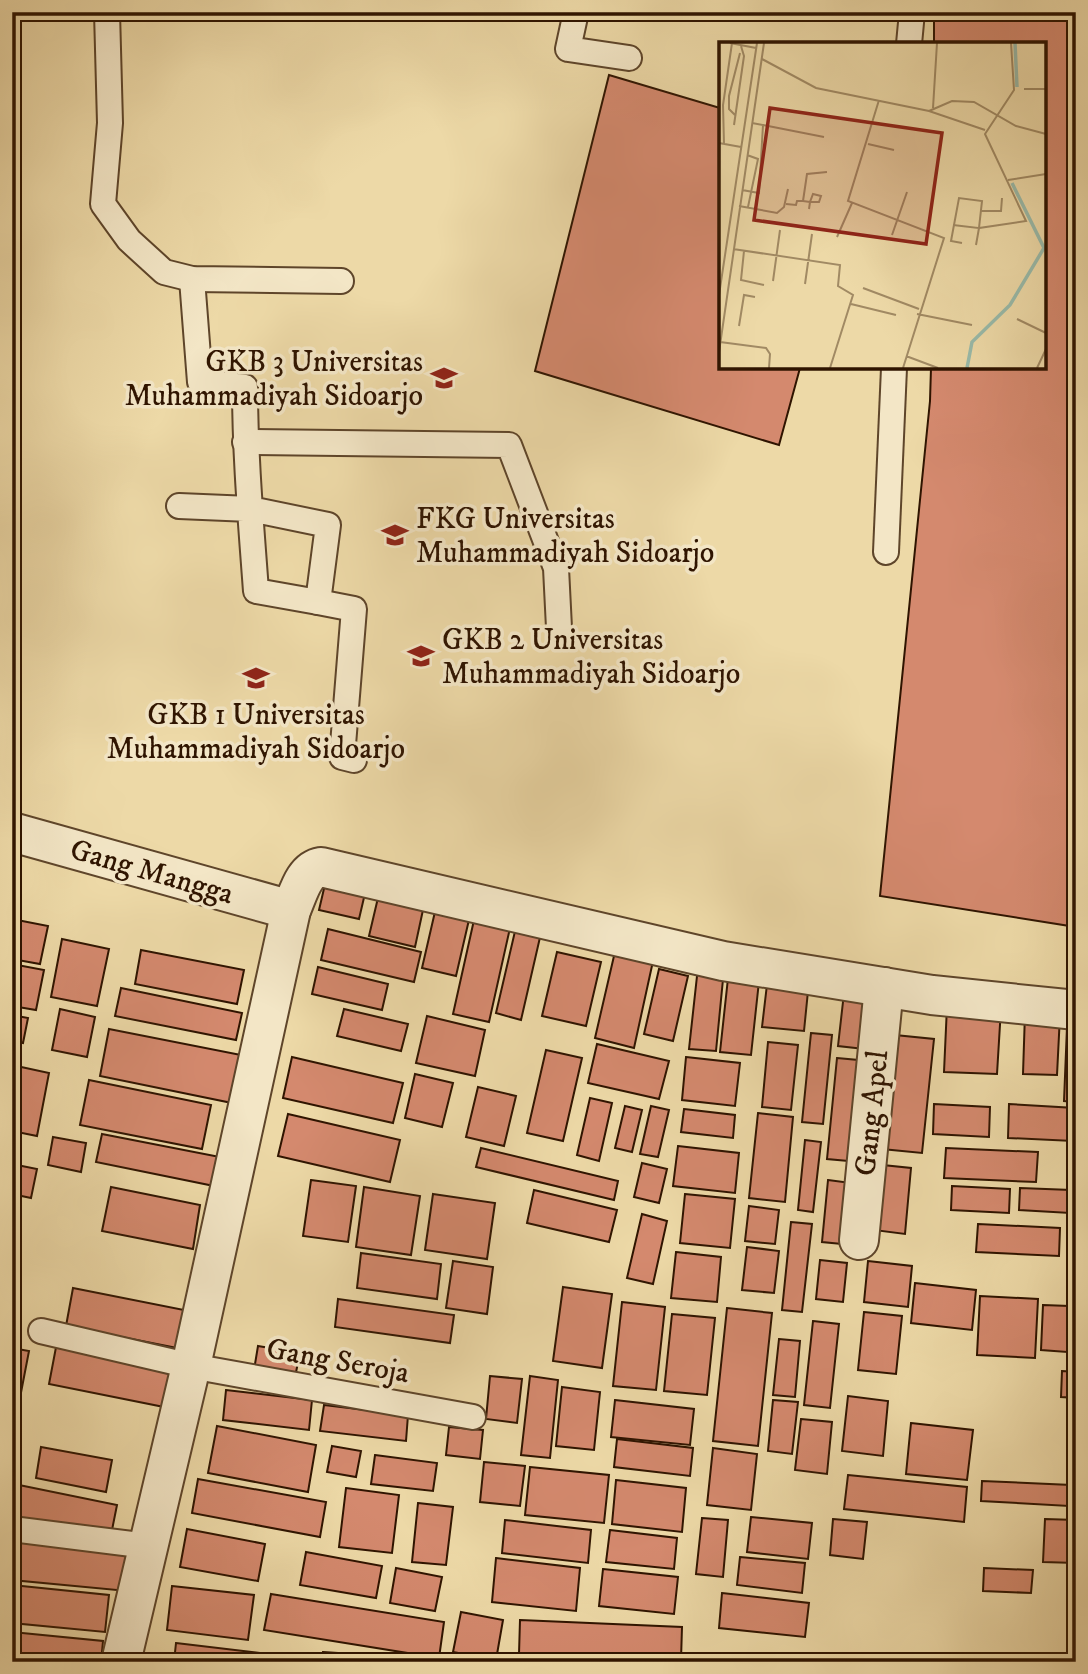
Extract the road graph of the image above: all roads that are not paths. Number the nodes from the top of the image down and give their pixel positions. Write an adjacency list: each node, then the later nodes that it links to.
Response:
1 (107, 12): 6 (lane)
2 (576, 12): 5 (lane)
3 (912, 12): 4 (lane)
4 (909, 42)
5 (629, 58)
6 (103, 204): 7 (lane); 8 (lane)
7 (103, 233)
8 (192, 279): 9 (lane); 11 (lane)
9 (341, 281)
10 (894, 369): 14 (lane)
11 (245, 442): 13 (lane); 16 (lane)
12 (179, 506): 13 (lane)
13 (250, 509): 15 (lane); 15 (lane)
14 (886, 552)
15 (318, 602): 17 (lane)
16 (559, 628)
17 (354, 760)
18 (12, 832): 19 (street, Gang Mangga)
19 (291, 910): 20 (street); 24 (street)
20 (884, 987): 21 (street); 22 (street, Gang Apel)
21 (1076, 1010)
22 (859, 1240)
23 (41, 1331): 24 (lane, Gang Seroja)
24 (191, 1366): 25 (lane, Gang Seroja); 27 (street)
25 (473, 1417)
26 (12, 1529): 27 (lane)
27 (148, 1546): 28 (street)
28 (121, 1662)

